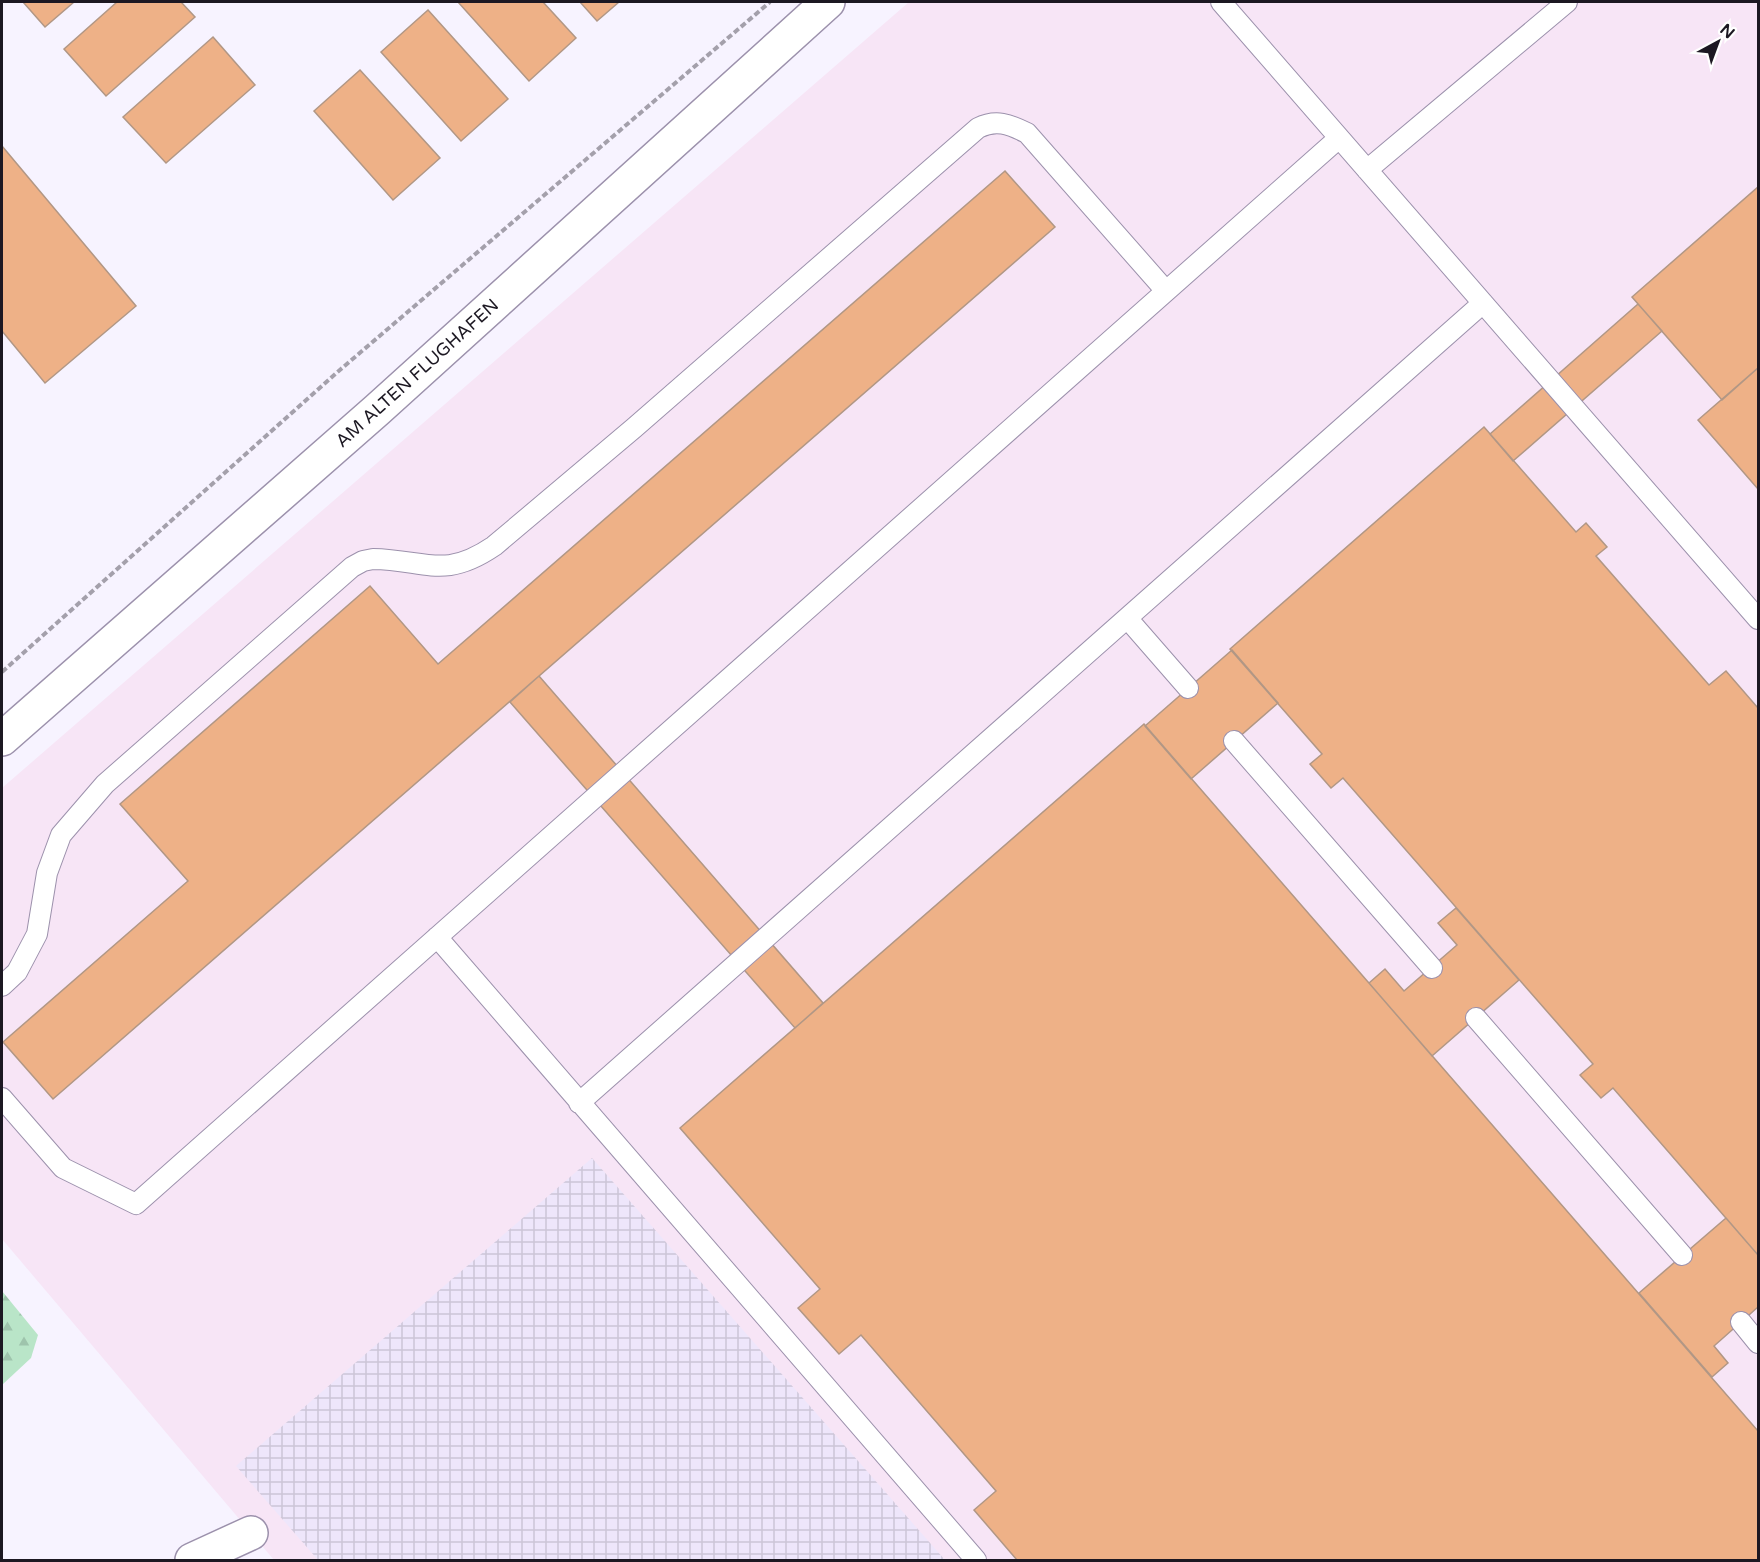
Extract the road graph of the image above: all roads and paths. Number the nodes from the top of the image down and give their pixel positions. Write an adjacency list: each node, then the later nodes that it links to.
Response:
1 (770, 2): 11 (path)
2 (828, 2): 13 (street, AM ALTEN FLUGHAFEN)
3 (1221, 2): 5 (lane)
4 (1567, 2): 6 (lane)
5 (1340, 138): 6 (lane); 7 (lane)
6 (1367, 170): 8 (lane)
7 (1166, 291): 15 (lane); 17 (lane)
8 (1483, 303): 9 (lane); 10 (lane)
9 (1127, 618): 12 (lane); 20 (lane)
10 (1758, 619)
11 (2, 672)
12 (1188, 688)
13 (2, 739)
14 (1234, 741): 16 (lane)
15 (437, 937): 19 (lane); 20 (lane)
16 (1432, 968)
17 (2, 986)
18 (1476, 1018): 21 (lane)
19 (2, 1098)
20 (579, 1103): 26 (lane)
21 (1683, 1255)
22 (1741, 1322): 23 (lane)
23 (1758, 1343)
24 (251, 1533): 25 (street)
25 (192, 1560)
26 (976, 1560)

